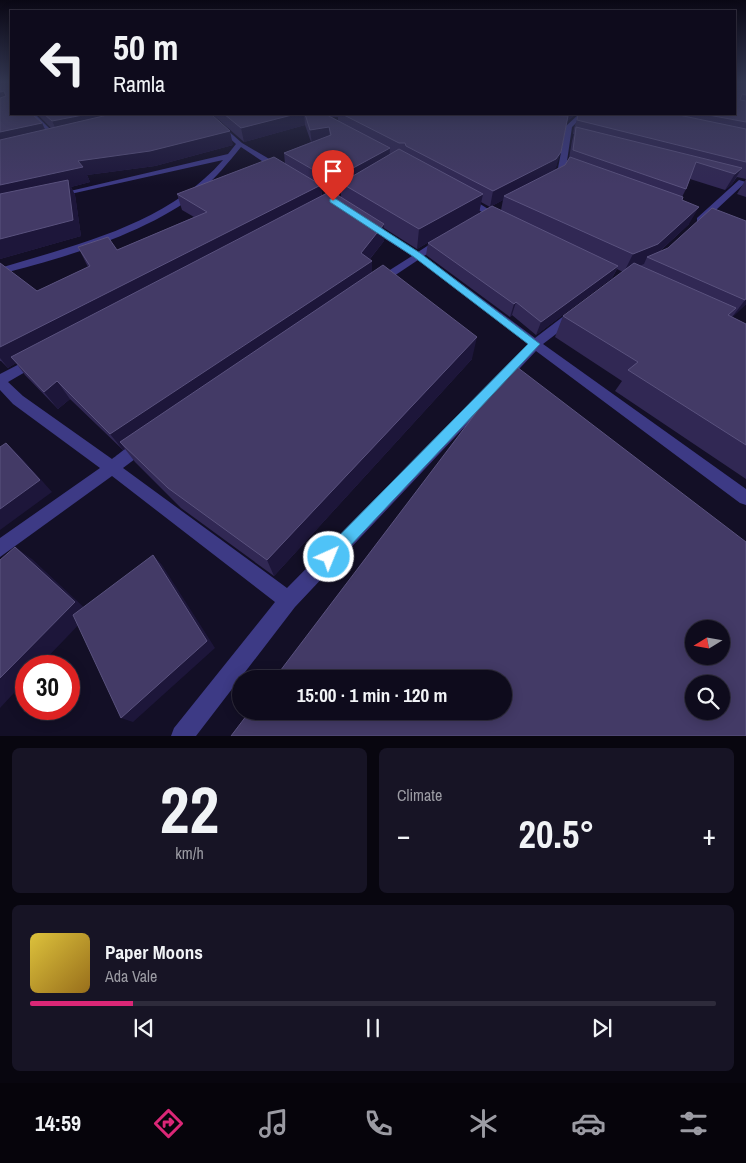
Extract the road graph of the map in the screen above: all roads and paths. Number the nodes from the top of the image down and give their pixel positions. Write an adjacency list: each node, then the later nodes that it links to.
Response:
1 (34, 116): 8 (street)
2 (209, 116): 11 (street)
3 (579, 116): 5 (street)
4 (560, 126): 5 (street)
5 (569, 126): 7 (street)
6 (66, 137): 8 (street)
7 (568, 137): 9 (street); 13 (street)
8 (57, 139): 10 (street)
9 (578, 140)
10 (47, 141)
11 (240, 144): 12 (street); 15 (street)
12 (230, 156): 19 (street); 25 (street)
13 (562, 168): 14 (street); 16 (street)
14 (572, 171)
15 (291, 175)
16 (549, 182)
17 (740, 182): 20 (street)
18 (457, 194): 22 (street)
19 (46, 198)
20 (700, 220)
21 (364, 221): 24 (street)
22 (509, 223)
23 (449, 236): 24 (street)
24 (417, 255): 26 (street); 28 (street)
25 (0, 272)
26 (369, 289)
27 (582, 309): 28 (street)
28 (535, 344): 33 (street); 35 (street)
29 (44, 356): 30 (street)
30 (0, 381): 32 (street)
31 (152, 440): 32 (street)
32 (112, 468): 34 (street); 35 (street)
33 (746, 498)
34 (0, 548)
35 (288, 600): 36 (street)
36 (182, 736)

